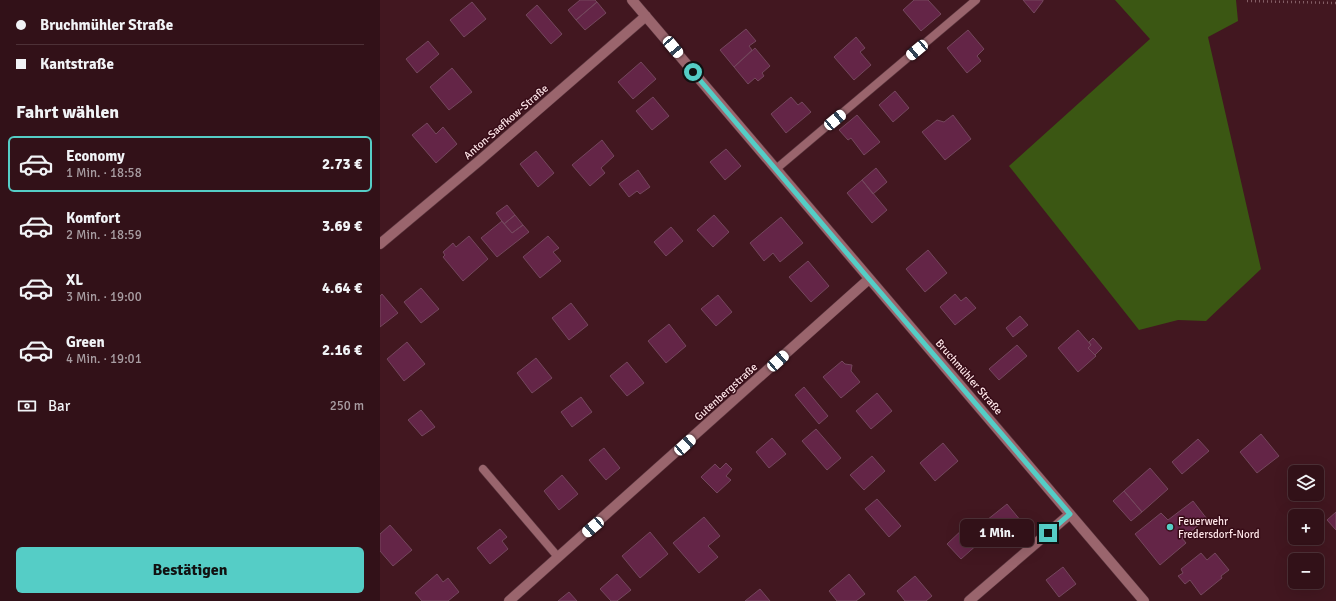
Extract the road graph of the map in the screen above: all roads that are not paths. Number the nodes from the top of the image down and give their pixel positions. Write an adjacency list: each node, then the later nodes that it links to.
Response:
1 (632, 0): 3 (street, Bruchmühler Straße)
2 (976, 0): 4 (lane)
3 (646, 16): 4 (street, Bruchmühler Straße); 5 (street, Anton-Saefkow-Straße)
4 (776, 169): 6 (street, Bruchmühler Straße)
5 (380, 244)
6 (869, 279): 8 (street, Bruchmühler Straße); 9 (street, Gutenbergstraße)
7 (483, 469): 9 (lane)
8 (1070, 514): 11 (street); 12 (street, Bruchmühler Straße)
9 (558, 557): 10 (street, Gutenbergstraße)
10 (509, 601)
11 (969, 601)
12 (1144, 601)

